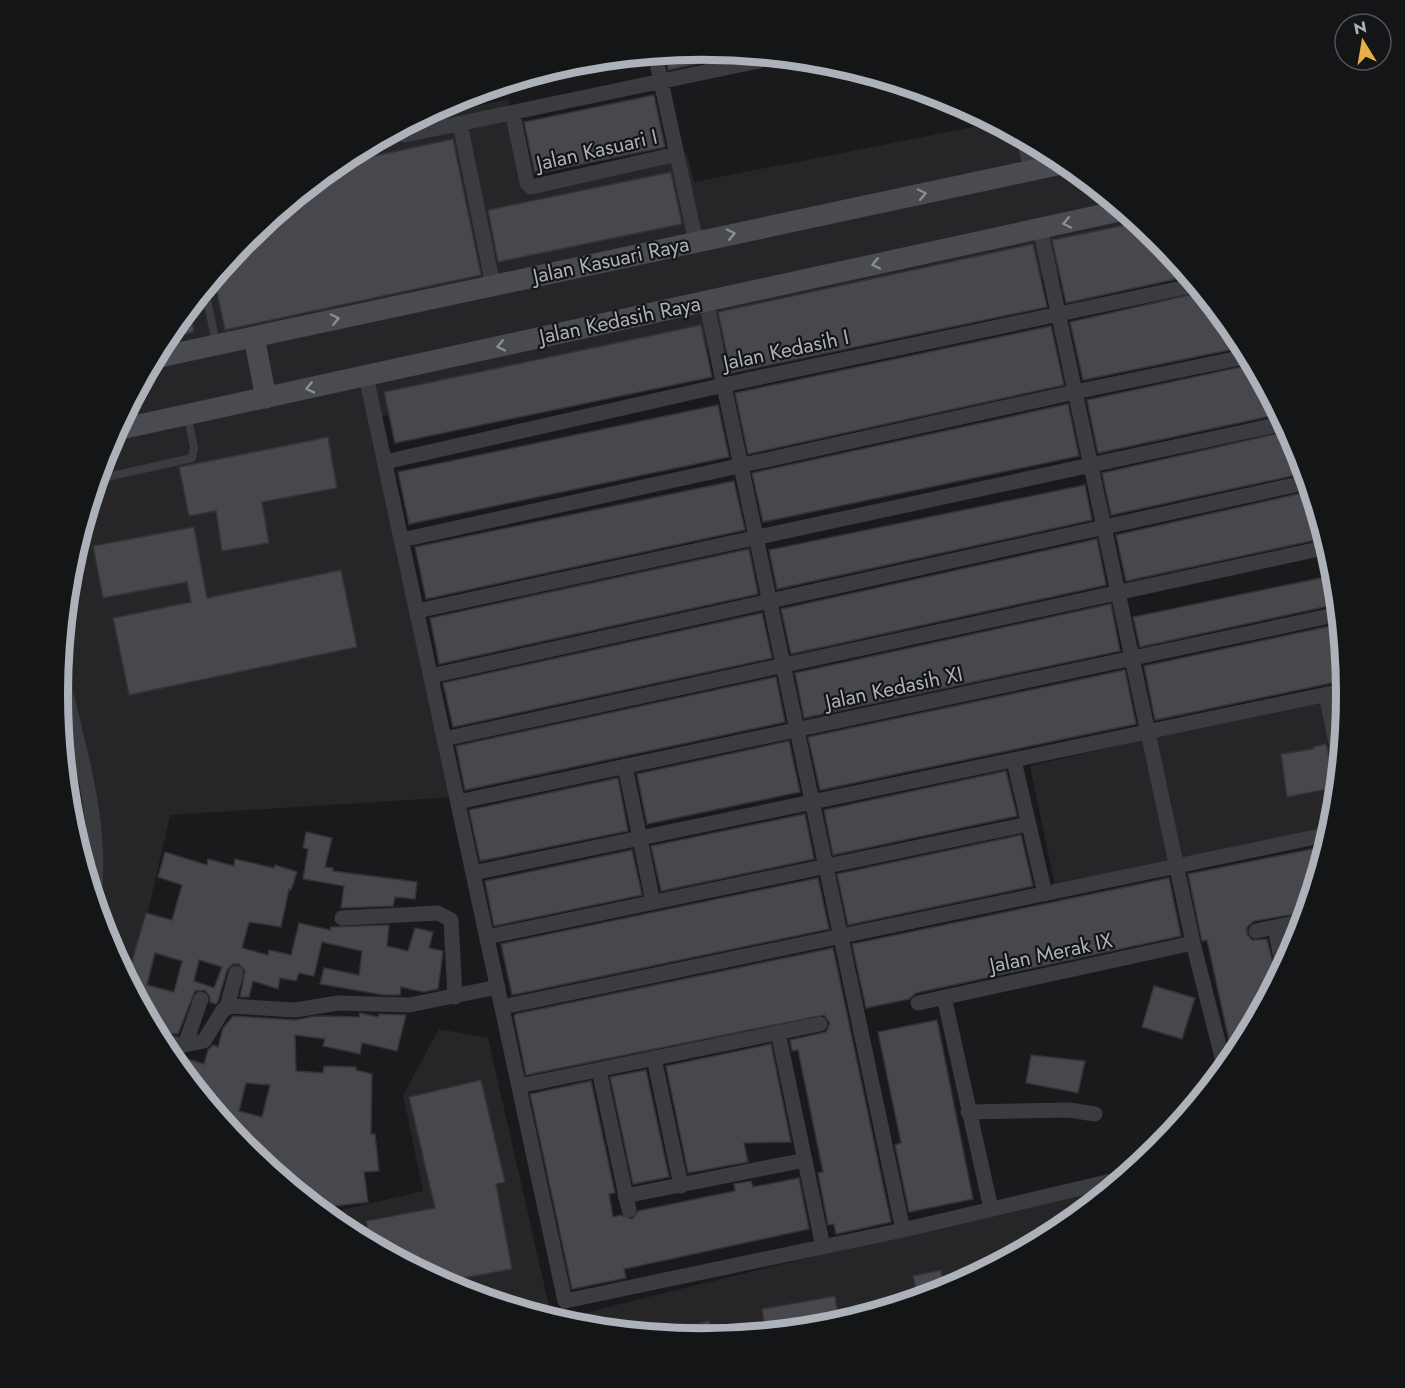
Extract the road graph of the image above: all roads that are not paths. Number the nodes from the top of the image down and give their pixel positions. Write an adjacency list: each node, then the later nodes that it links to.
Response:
1 (657, 61): 3 (street)
2 (754, 62): 3 (street)
3 (661, 82): 4 (street); 8 (street)
4 (513, 115): 5 (street); 8 (street, Jalan Kasuari I)
5 (460, 124): 6 (street); 14 (street)
6 (413, 130)
7 (1026, 149): 10 (street)
8 (677, 154): 13 (street)
9 (1053, 166): 10 (main road, Jalan Kasuari Raya)
10 (1031, 170): 13 (main road, Jalan Kasuari Raya, one-way to 10)
11 (1115, 212): 12 (main road, Jalan Kedasih Raya, one-way to 12)
12 (1040, 228): 17 (main road, Jalan Kedasih Raya, one-way to 17); 18 (street)
13 (696, 242): 14 (main road, Jalan Kasuari Raya)
14 (493, 285): 19 (main road, Jalan Kasuari Raya, one-way to 14)
15 (1188, 287): 18 (street, Jalan Kedasih I)
16 (206, 300): 20 (lane)
17 (706, 302): 23 (main road, Jalan Kedasih Raya, one-way to 23); 24 (street)
18 (1058, 314): 24 (street, Jalan Kedasih I); 25 (street)
19 (254, 337): 20 (main road, Jalan Kasuari Raya); 26 (main road)
20 (216, 345): 21 (main road, Jalan Kasuari Raya)
21 (169, 352)
22 (1240, 358): 25 (street)
23 (366, 376): 26 (main road, Jalan Kedasih Raya, one-way to 26); 30 (street)
24 (724, 385): 30 (street, Jalan Kedasih I); 32 (street)
25 (1075, 392): 31 (street); 32 (street)
26 (266, 398): 27 (main road, Jalan Kedasih Raya)
27 (188, 415): 29 (main road, Jalan Kedasih Raya); 33 (lane)
28 (1276, 425): 31 (street)
29 (128, 428)
30 (385, 462): 37 (street)
31 (1091, 466): 35 (street); 36 (street)
32 (741, 467): 36 (street); 37 (street)
33 (107, 477)
34 (1301, 484): 35 (street)
35 (1104, 527): 39 (street); 40 (street)
36 (756, 538): 40 (street); 41 (street)
37 (402, 540): 41 (street)
38 (1319, 549): 39 (street)
39 (1118, 593): 43 (street); 44 (street)
40 (770, 601): 44 (street); 45 (street)
41 (417, 611): 45 (street)
42 (1331, 616): 43 (street, Jalan Kedasih XI)
43 (1133, 660): 49 (street, Jalan Kedasih XI); 50 (street)
44 (783, 665): 49 (street); 52 (street)
45 (431, 676): 52 (street)
46 (1336, 692): 47 (street)
47 (1326, 694): 50 (street); 51 (street)
48 (69, 709): 63 (street)
49 (797, 729): 54 (street, Jalan Kedasih XI); 56 (street)
50 (1148, 732): 53 (street); 61 (street)
51 (1335, 737)
52 (444, 739): 55 (street)
53 (1014, 761): 56 (street); 57 (street)
54 (625, 766): 55 (street, Jalan Kedasih XI); 59 (street)
55 (458, 802): 62 (street)
56 (812, 802): 59 (street); 60 (street)
57 (1028, 824): 60 (street); 64 (street)
58 (1320, 836): 61 (street)
59 (640, 838): 62 (street); 65 (street)
60 (826, 866): 65 (street); 70 (street)
61 (1176, 866): 64 (street); 72 (street)
62 (473, 873): 71 (street)
63 (96, 880)
64 (1045, 894): 70 (street)
65 (653, 902): 71 (street)
66 (342, 918): 76 (street)
67 (1293, 923): 68 (street)
68 (1275, 927): 69 (street); 73 (street)
69 (1256, 931)
70 (841, 936): 81 (street); 96 (street)
71 (487, 937): 75 (street)
72 (1193, 943): 77 (street, Jalan Merak IX); 86 (street)
73 (1280, 954)
74 (236, 974): 80 (street)
75 (498, 987): 76 (street); 81 (street)
76 (455, 997): 80 (street)
77 (945, 998): 79 (street, Jalan Merak IX); 90 (street)
78 (201, 999): 85 (street)
79 (918, 1003)
80 (226, 1007): 85 (street)
81 (502, 1007): 89 (street)
82 (820, 1024): 83 (street)
83 (778, 1032): 87 (street); 92 (street)
84 (173, 1044): 85 (street)
85 (185, 1045)
86 (1222, 1057)
87 (654, 1058): 88 (street); 94 (street)
88 (599, 1070): 89 (street); 94 (street)
89 (519, 1086): 97 (street)
90 (968, 1112): 91 (street); 95 (street)
91 (1095, 1114)
92 (805, 1160): 94 (street); 97 (street)
93 (1107, 1182): 95 (street)
94 (681, 1186)
95 (991, 1209): 96 (street)
96 (903, 1230): 97 (street)
97 (823, 1246)

